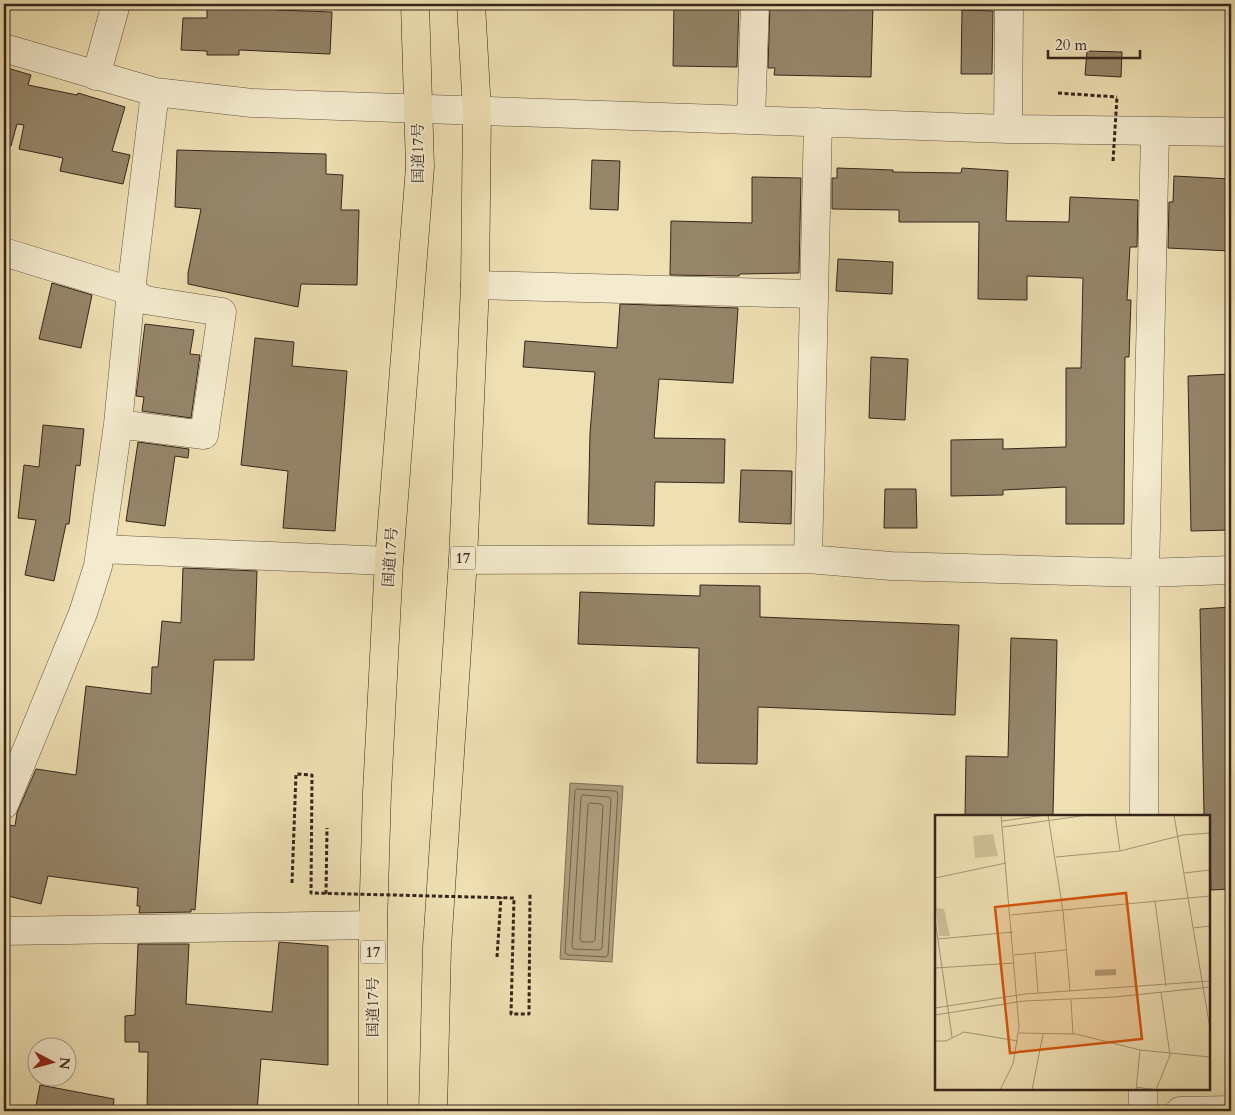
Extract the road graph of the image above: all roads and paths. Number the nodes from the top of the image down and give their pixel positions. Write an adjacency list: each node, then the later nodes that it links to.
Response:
1 (116, 4): 7 (street)
2 (415, 4): 10 (highway, 国道17号 / 17)
3 (471, 4): 11 (highway, 17)
4 (755, 4): 12 (street)
5 (1009, 4): 14 (street)
6 (4, 48): 7 (street)
7 (96, 76): 8 (street)
8 (155, 92): 10 (street); 20 (street)
9 (1058, 93): 17 (path, bridge)
10 (418, 110): 11 (street); 26 (highway, 国道17号 / 17)
11 (477, 111): 12 (street); 19 (highway, 17)
12 (751, 119): 13 (street)
13 (818, 122): 14 (street); 21 (street)
14 (1008, 130): 16 (street)
15 (1231, 132): 16 (street)
16 (1154, 133): 28 (street)
17 (1113, 161)
18 (4, 252): 20 (street)
19 (475, 285): 21 (street); 25 (highway, 17)
20 (131, 291): 22 (street); 22 (street)
21 (813, 294): 24 (street)
22 (118, 424): 23 (street)
23 (101, 549): 26 (street); 29 (street)
24 (808, 559): 25 (street); 28 (street)
25 (463, 560): 42 (highway, 17)
26 (389, 561): 36 (highway, 国道17号 / 17)
27 (1231, 570): 28 (street)
28 (1145, 573): 30 (street)
29 (4, 805)
30 (1144, 815)
31 (327, 828): 34 (path)
32 (292, 883): 34 (path, bridge)
33 (530, 893): 35 (path, bridge)
34 (326, 894): 35 (path, bridge)
35 (501, 897): 38 (path)
36 (373, 925): 37 (street); 41 (highway, 国道17号 / 17)
37 (4, 932)
38 (497, 957)
39 (1143, 1090): 43 (street)
40 (1231, 1110): 44 (street)
41 (373, 1111)
42 (433, 1111)
43 (1142, 1111)
44 (1180, 1111)

